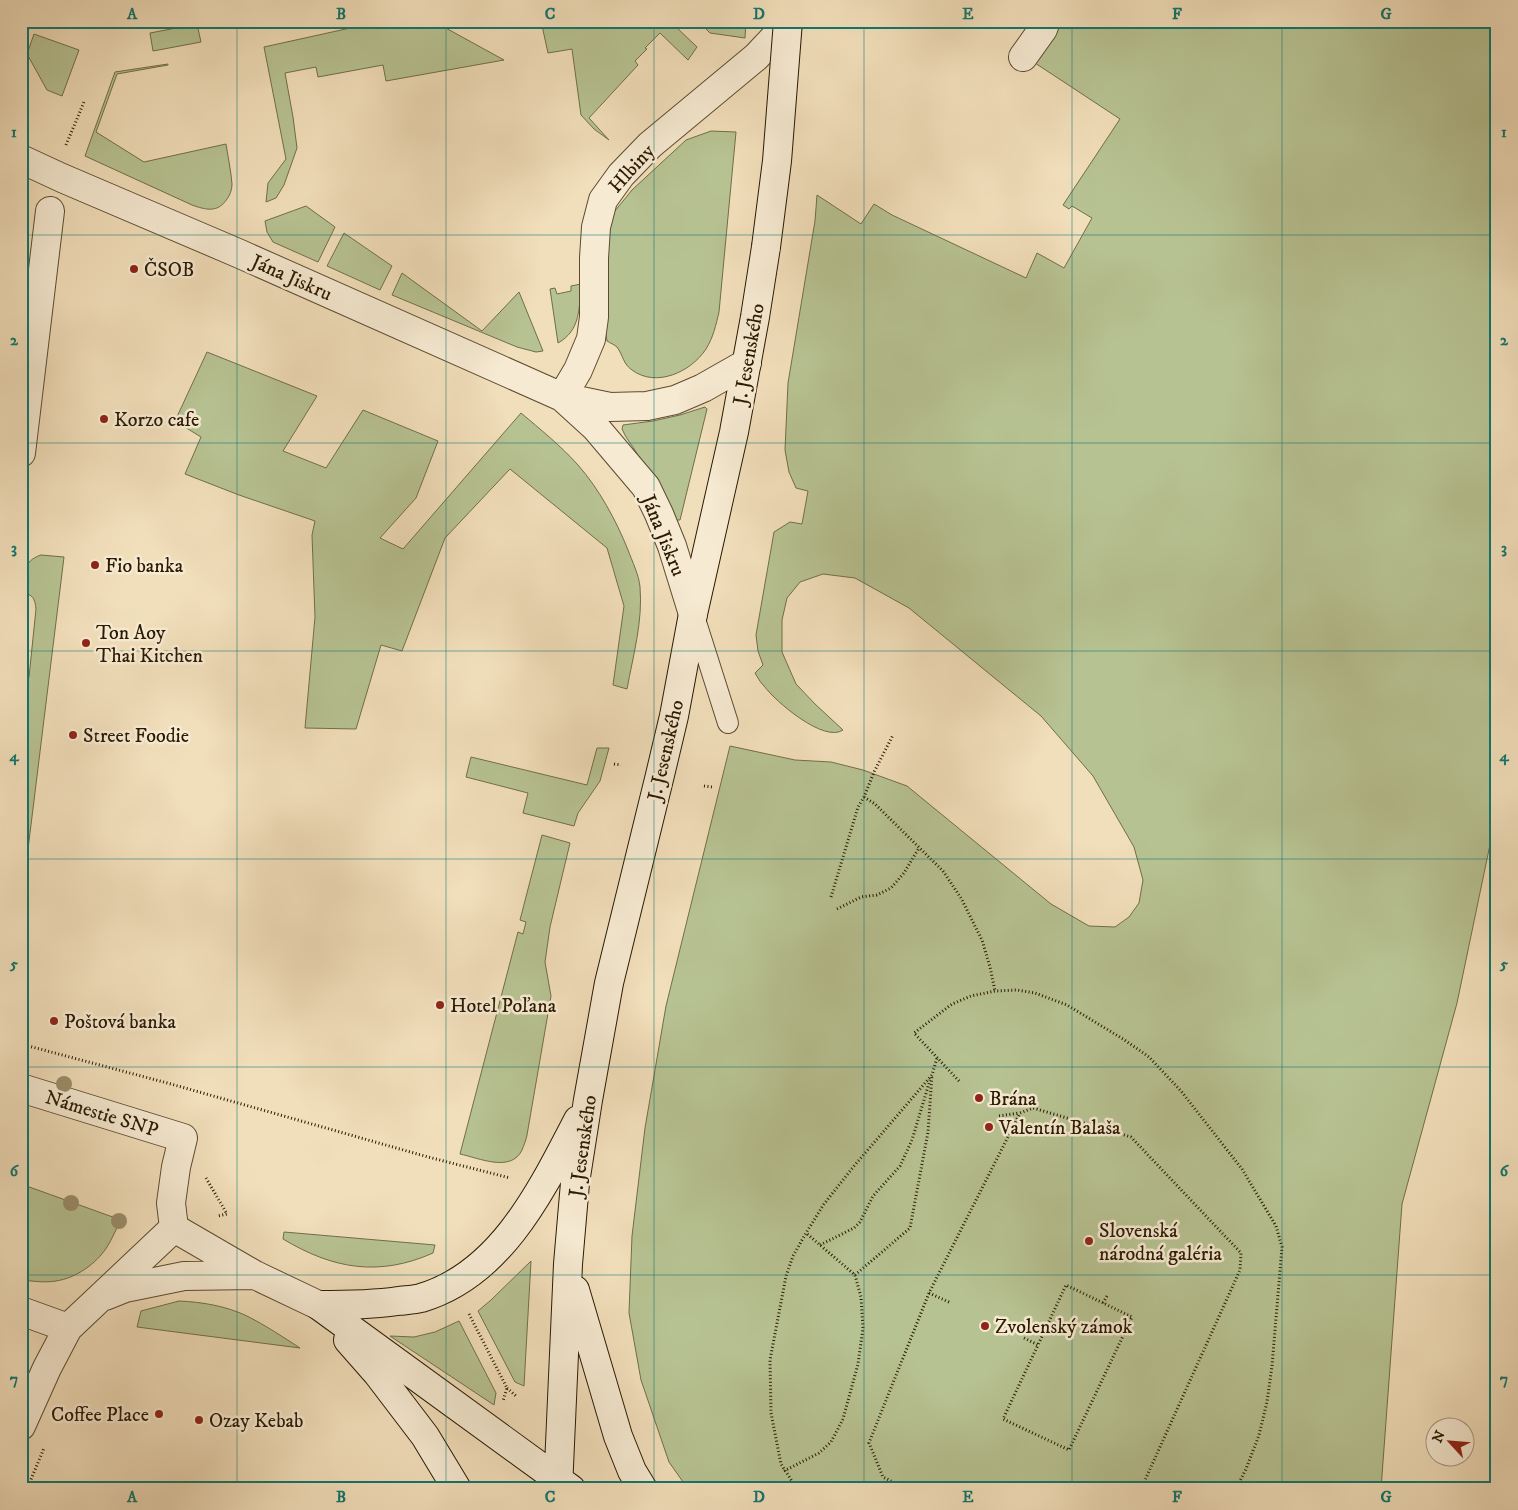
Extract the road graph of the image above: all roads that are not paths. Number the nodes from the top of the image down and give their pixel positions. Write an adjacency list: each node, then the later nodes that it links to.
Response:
1 (789, 21): 6 (street, J. Jesenského, bridge); 7 (street, Hlbiny)
2 (1046, 21): 3 (street)
3 (1023, 57)
4 (21, 159): 7 (street, Jána Jiskru)
5 (50, 211): 8 (street)
6 (746, 363): 7 (street, Jána Jiskru); 9 (street, J. Jesenského)
7 (562, 398): 9 (street, Jána Jiskru)
8 (21, 453)
9 (693, 614): 10 (lane); 12 (street, J. Jesenského)
10 (728, 722)
11 (21, 1088): 13 (street, Námestie SNP)
12 (588, 1100): 14 (street, J. Jesenského); 17 (street)
13 (174, 1228): 15 (street); 16 (street)
14 (568, 1264): 21 (street, J. Jesenského); 23 (street)
15 (255, 1274): 16 (street); 17 (street)
16 (99, 1298): 19 (street)
17 (318, 1305): 21 (street); 22 (street)
18 (21, 1311): 19 (street)
19 (68, 1328): 20 (street)
20 (21, 1426)
21 (563, 1487)
22 (457, 1489)
23 (643, 1489)

